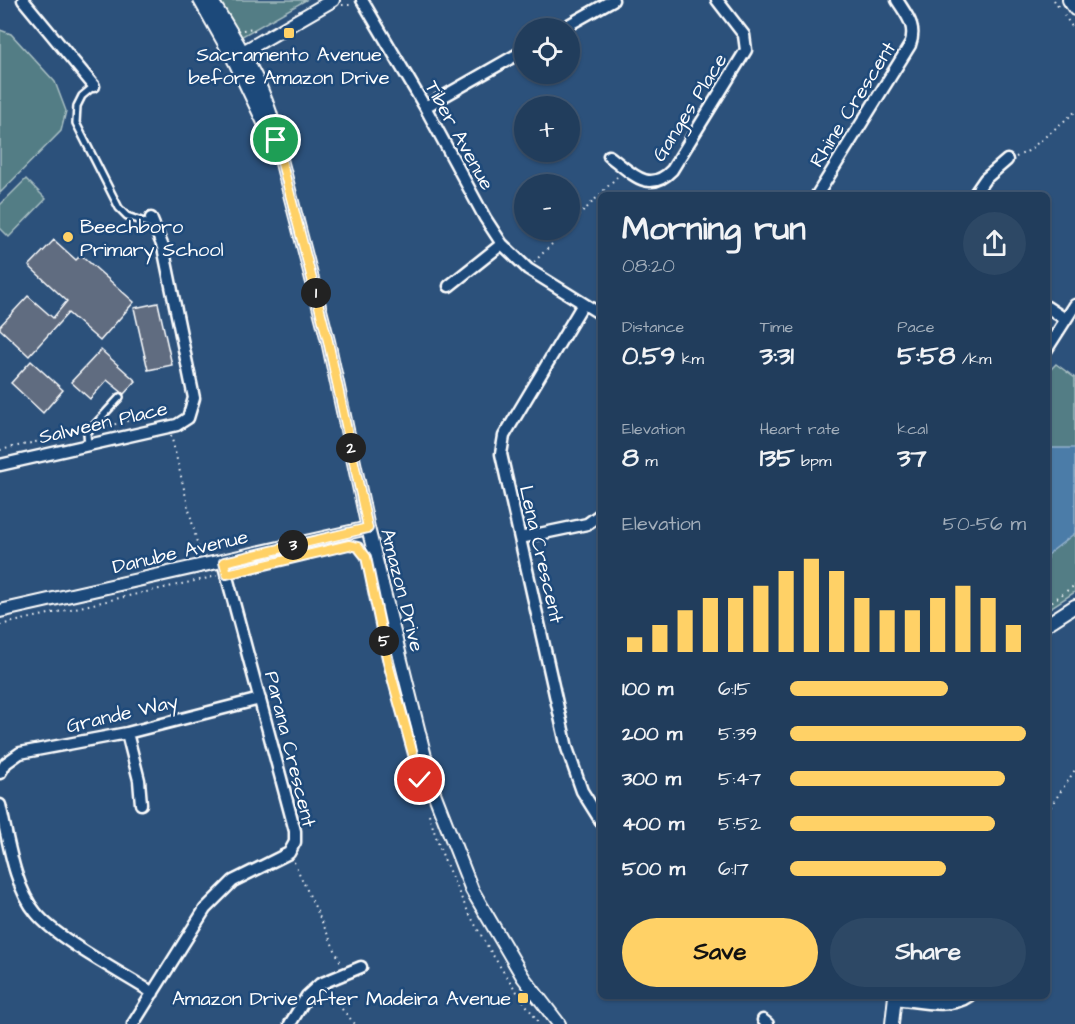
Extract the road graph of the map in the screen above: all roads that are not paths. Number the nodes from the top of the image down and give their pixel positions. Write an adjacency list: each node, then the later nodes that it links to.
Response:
1 (23, 0): 14 (street)
2 (200, 0): 12 (street, Amazon Drive)
3 (211, 0): 12 (street, Amazon Drive)
4 (613, 0): 11 (street)
5 (717, 0): 16 (street, Ganges Place)
6 (897, 0): 18 (street, Rhine Crescent)
7 (1069, 0): 10 (street)
8 (333, 5): 12 (street)
9 (362, 5): 15 (street, Tiber Avenue)
10 (1075, 9)
11 (580, 18)
12 (238, 55): 33 (street, Amazon Drive)
13 (514, 56): 15 (street)
14 (94, 86): 20 (lane)
15 (425, 107): 21 (street, Tiber Avenue)
16 (609, 156)
17 (1007, 160): 19 (street)
18 (819, 192)
19 (976, 192)
20 (152, 222): 30 (street, Salween Place)
21 (502, 243): 22 (street); 23 (street, Tiber Avenue)
22 (449, 286)
23 (583, 304): 26 (street, Tiber Avenue); 34 (street, Lena Crescent)
24 (1075, 304): 27 (street)
25 (1050, 309): 27 (street)
26 (598, 313)
27 (1065, 319): 28 (street)
28 (1050, 344)
29 (120, 397): 30 (lane)
30 (88, 445): 31 (street, Salween Place)
31 (0, 465)
32 (598, 516): 34 (street)
33 (368, 528): 35 (street, Danube Avenue); 52 (street, Amazon Drive)
34 (520, 538): 44 (street, Lena Crescent)
35 (225, 568): 37 (street, Danube Avenue); 39 (street, Parana Crescent)
36 (1075, 606): 38 (street)
37 (0, 611)
38 (1050, 622)
39 (260, 699): 40 (street, Grande Way); 46 (street, Parana Crescent)
40 (127, 733): 41 (street, Grande Way); 42 (street)
41 (0, 773)
42 (141, 804)
43 (0, 806): 46 (street)
44 (598, 817)
45 (361, 968): 51 (street)
46 (153, 993): 50 (street, Parana Crescent)
47 (895, 999): 53 (street)
48 (905, 999): 49 (street)
49 (964, 999)
50 (134, 1024)
51 (290, 1024)
52 (559, 1024)
53 (892, 1024)

